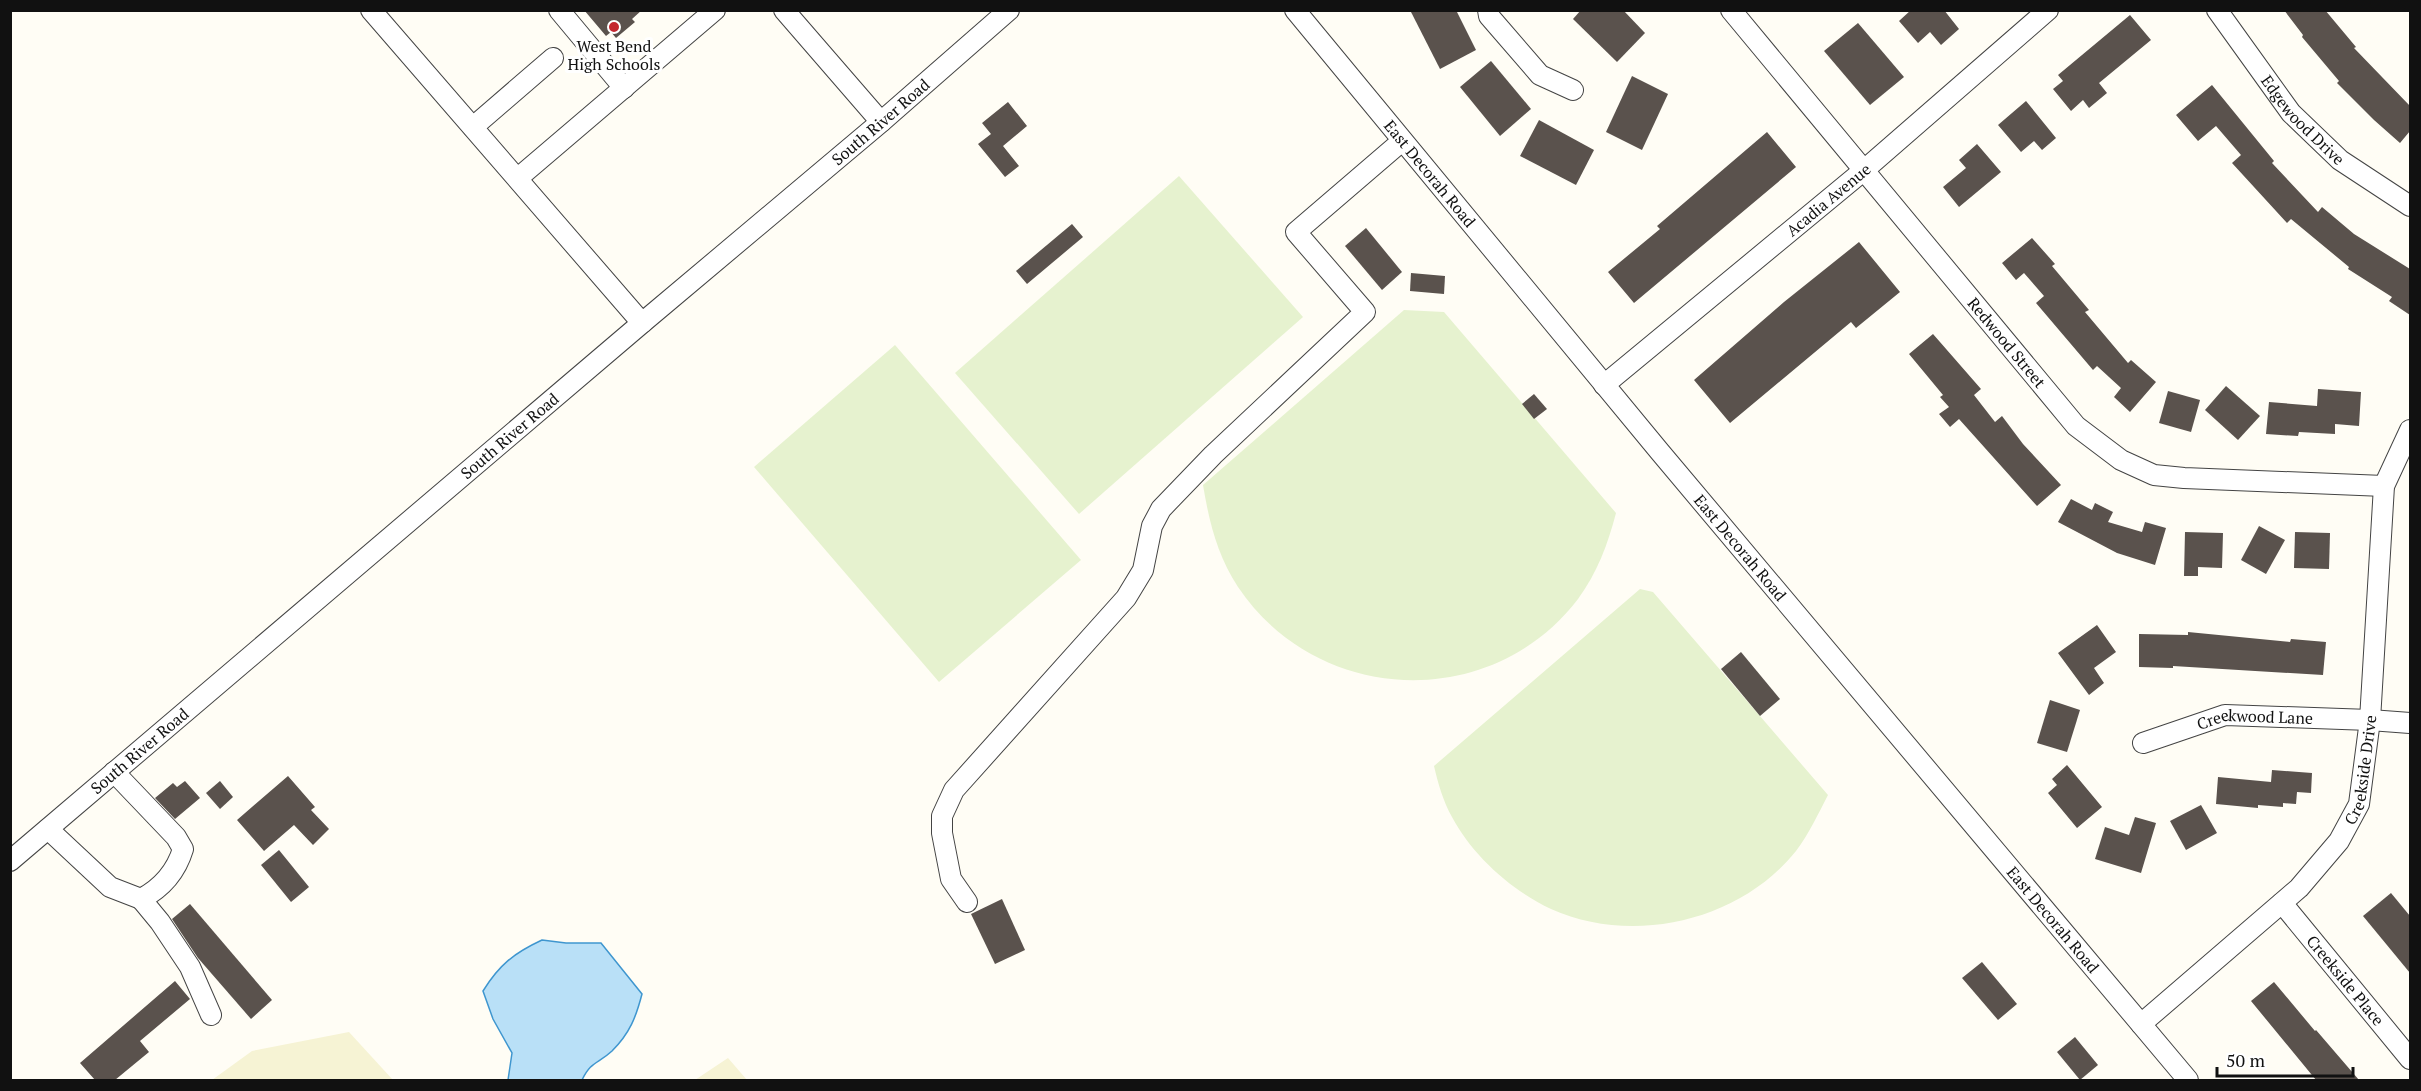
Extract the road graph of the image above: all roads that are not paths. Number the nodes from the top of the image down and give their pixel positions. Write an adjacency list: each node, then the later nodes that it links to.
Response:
1 (371, 10): 15 (street)
2 (559, 10): 12 (street)
3 (715, 10): 12 (street)
4 (784, 10): 14 (street)
5 (1009, 10): 14 (street, South River Road)
6 (1295, 10): 16 (street, East Decorah Road)
7 (1488, 10): 13 (street)
8 (1731, 10): 17 (street, Redwood Street)
9 (2048, 10): 17 (street, Acadia Avenue)
10 (2217, 10): 19 (street, Edgewood Drive)
11 (553, 58): 15 (street)
12 (624, 87): 18 (street)
13 (1572, 90)
14 (881, 122): 20 (street, South River Road)
15 (473, 127): 18 (street)
16 (1402, 141): 21 (street, East Decorah Road); 31 (street)
17 (1863, 171): 21 (street, Acadia Avenue); 23 (street, Redwood Street)
18 (518, 178): 20 (street)
19 (2410, 206)
20 (642, 323): 27 (street, South River Road)
21 (1604, 385): 34 (street, East Decorah Road)
22 (2410, 430): 23 (street, Creekside Drive)
23 (2384, 486): 24 (street, Creekside Drive)
24 (2370, 720): 25 (street, Creekwood Lane); 26 (street, Creekwood Lane); 32 (street, Creekside Drive)
25 (2410, 723)
26 (2143, 743)
27 (114, 772): 28 (street, South River Road); 30 (street)
28 (48, 829): 29 (street, South River Road); 30 (street)
29 (10, 861)
30 (141, 899): 33 (street)
31 (967, 902)
32 (2282, 903): 34 (street, Creekside Drive); 35 (street, Creekside Place)
33 (211, 1015)
34 (2141, 1024): 36 (street, East Decorah Road)
35 (2410, 1059)
36 (2188, 1080)

